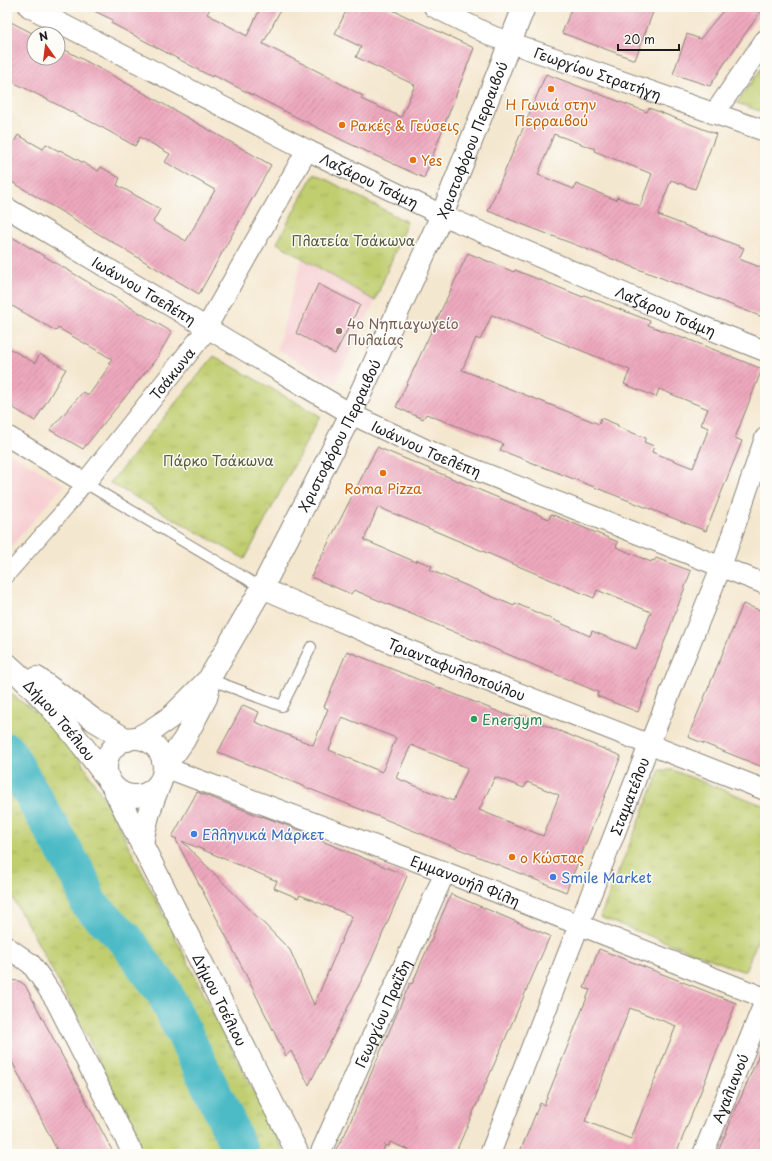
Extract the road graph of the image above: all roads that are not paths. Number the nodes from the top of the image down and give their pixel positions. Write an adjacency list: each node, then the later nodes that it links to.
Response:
1 (29, 7): 8 (street, Λαζάρου Τσάμη)
2 (434, 7): 5 (street, Γεωργίου Στρατήγη)
3 (524, 7): 5 (street, Χριστοφόρου Περραιβού)
4 (765, 40): 6 (street)
5 (511, 43): 6 (street, Γεωργίου Στρατήγη); 10 (street, Χριστοφόρου Περραιβού)
6 (714, 114): 7 (street, Γεωργίου Στρατήγη)
7 (765, 131)
8 (307, 150): 10 (street, Λαζάρου Τσάμη); 11 (street, Τσάκωνα)
9 (7, 208): 11 (street, Ιωάννου Τσελέπη)
10 (442, 215): 12 (street, Λαζάρου Τσάμη); 13 (street, Χριστοφόρου Περραιβού)
11 (207, 328): 13 (street, Ιωάννου Τσελέπη); 16 (street, Τσάκωνα)
12 (765, 351)
13 (351, 414): 17 (street, Ιωάννου Τσελέπη); 20 (street, Χριστοφόρου Περραιβού)
14 (7, 436): 16 (street)
15 (765, 438): 17 (street, Σταματέλου)
16 (85, 483): 18 (street, Τσάκωνα); 20 (lane)
17 (721, 566): 19 (street, Ιωάννου Τσελέπη); 26 (street, Σταματέλου)
18 (7, 575)
19 (765, 584)
20 (262, 588): 24 (street, Χριστοφόρου Περραιβού); 26 (street, Τριανταφυλλοπούλου)
21 (311, 647): 24 (lane)
22 (7, 659): 25 (street, Δήμου Τσέλιου)
23 (7, 664): 28 (street, Δήμου Τσέλιου)
24 (209, 679): 25 (street, Χριστοφόρου Περραιβού); 27 (street, Χριστοφόρου Περραιβού)
25 (132, 739): 27 (street); 28 (street)
26 (649, 745): 29 (street, Τριανταφυλλοπούλου); 32 (street, Σταματέλου)
27 (163, 769): 28 (street); 30 (street); 31 (street, Εμμανουήλ Φίλη)
28 (111, 784): 30 (street, Δήμου Τσέλιου)
29 (765, 790)
30 (142, 845): 36 (street, Δήμου Τσέλιου)
31 (445, 872): 32 (street, Εμμανουήλ Φίλη); 37 (street, Γεωργίου Πραΐδη)
32 (579, 925): 34 (street, Εμμανουήλ Φίλη); 38 (street, Σταματέλου)
33 (7, 947): 35 (street)
34 (765, 1000): 39 (street, Αγαλιανού)
35 (133, 1154)
36 (298, 1154)
37 (320, 1154)
38 (490, 1154)
39 (703, 1154)

